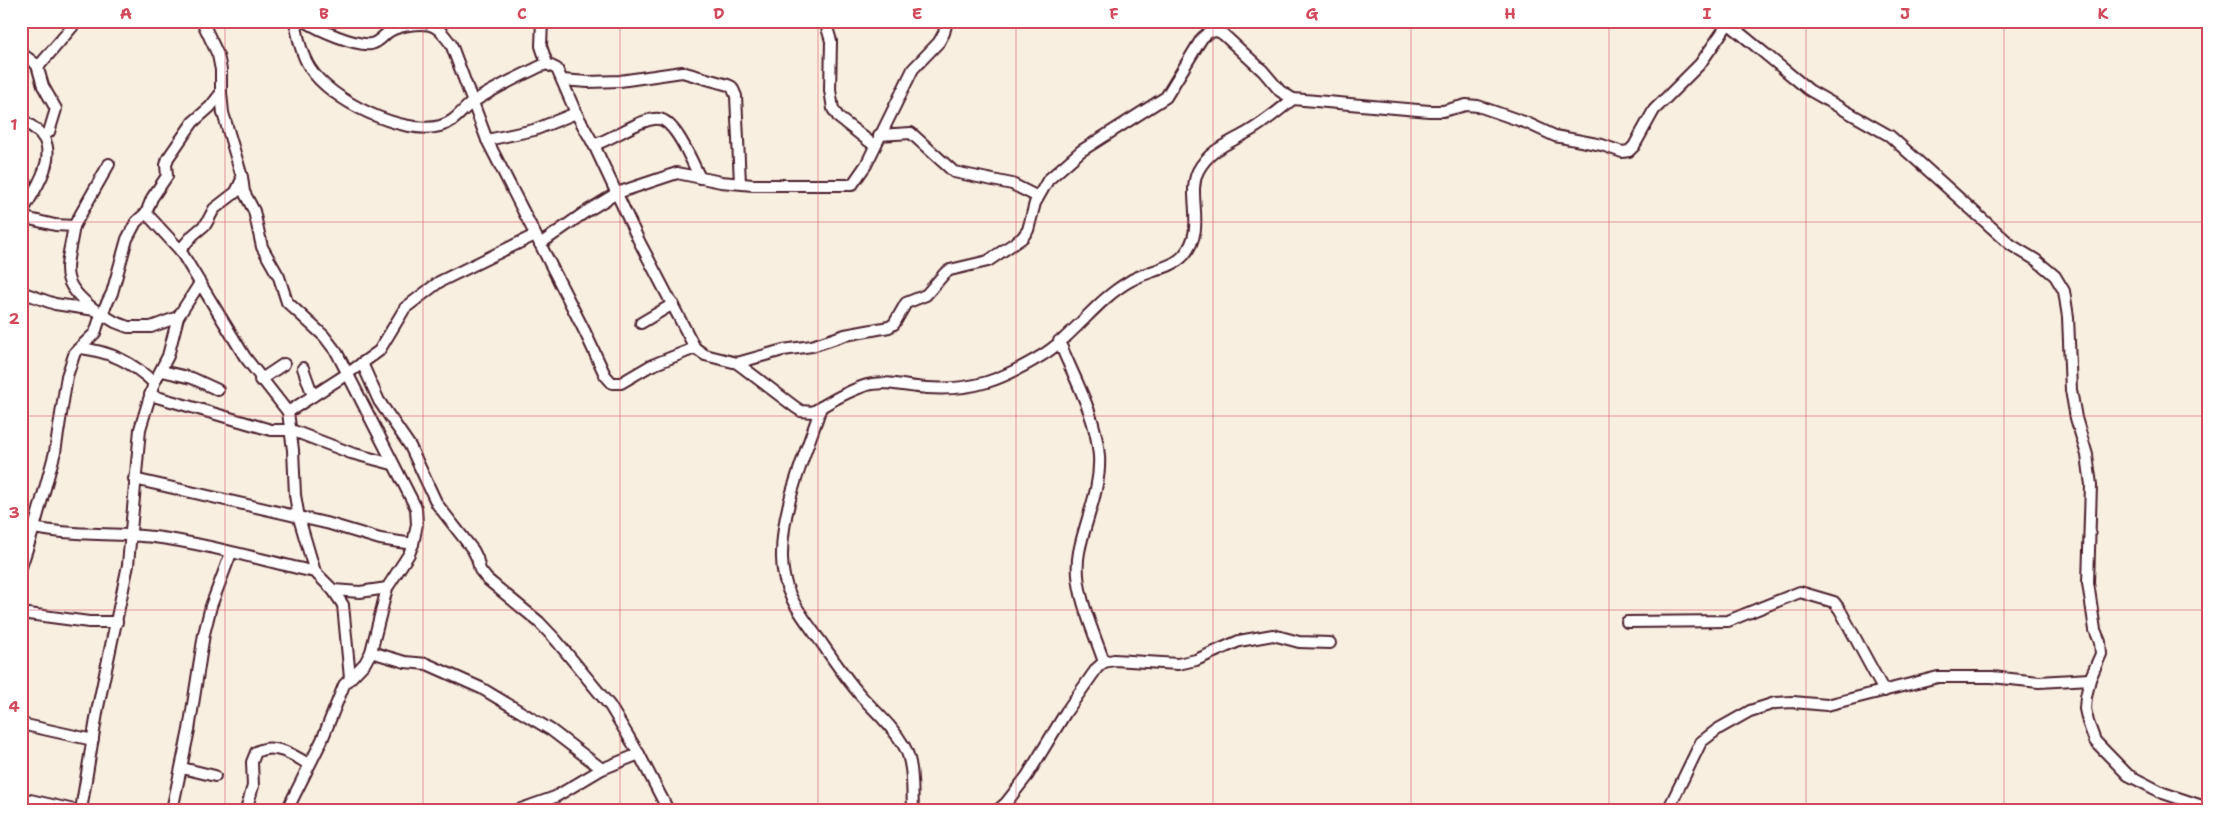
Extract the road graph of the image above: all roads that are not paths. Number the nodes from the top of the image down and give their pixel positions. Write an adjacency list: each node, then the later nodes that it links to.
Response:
1 (202, 21): 14 (street)
2 (295, 21): 16 (street)
3 (305, 21): 7 (street)
4 (542, 21): 11 (street)
5 (825, 21): 23 (street)
6 (947, 21): 19 (street)
7 (418, 23): 16 (street)
8 (1730, 23): 15 (street); 77 (street)
9 (73, 26): 12 (street)
10 (21, 53): 12 (street)
11 (547, 64): 13 (street); 16 (street)
12 (38, 67): 20 (street)
13 (562, 80): 17 (street); 27 (street)
14 (221, 93): 25 (street); 30 (street)
15 (1293, 99): 29 (street); 41 (street)
16 (472, 103): 21 (street)
17 (576, 113): 21 (street); 22 (street)
18 (21, 119): 20 (street)
19 (879, 135): 23 (street); 29 (street)
20 (42, 136): 31 (street)
21 (487, 140): 33 (street)
22 (594, 145): 26 (street); 28 (street)
23 (875, 146): 27 (street)
24 (109, 164): 32 (street)
25 (242, 177): 34 (street); 49 (street)
26 (700, 178): 27 (street); 28 (street)
27 (740, 183)
28 (617, 193): 33 (street); 37 (street)
29 (1038, 197): 45 (street)
30 (146, 214): 34 (street); 38 (street)
31 (21, 216): 32 (street)
32 (74, 226): 38 (street)
33 (537, 239): 43 (street); 44 (street)
34 (180, 250): 35 (street)
35 (200, 283): 39 (street); 50 (street)
36 (21, 292): 38 (street)
37 (673, 304): 40 (street); 43 (street)
38 (98, 313): 39 (street); 42 (street)
39 (178, 317): 48 (street)
40 (642, 322)
41 (1059, 341): 55 (street); 75 (street)
42 (81, 348): 51 (street); 62 (street)
43 (695, 348): 45 (street)
44 (362, 363): 49 (street); 81 (street)
45 (737, 363): 55 (street)
46 (284, 364): 50 (street)
47 (303, 368): 54 (street)
48 (162, 371): 51 (street); 52 (street)
49 (347, 374): 54 (street); 58 (street)
50 (260, 380): 56 (street)
51 (154, 383): 53 (street)
52 (218, 390)
53 (150, 395): 57 (street); 59 (street)
54 (313, 396): 56 (street)
55 (821, 407): 95 (street)
56 (288, 412): 57 (street)
57 (291, 430): 58 (street); 60 (street)
58 (392, 464): 64 (street)
59 (134, 479): 60 (street); 63 (street)
60 (299, 518): 64 (street); 67 (street)
61 (21, 525): 62 (street)
62 (34, 528): 63 (street); 66 (street)
63 (131, 534): 65 (street); 71 (street)
64 (413, 544): 68 (street)
65 (231, 554): 67 (street); 83 (street)
66 (21, 567)
67 (315, 572): 69 (street)
68 (387, 588): 69 (street); 74 (street)
69 (333, 590): 76 (street)
70 (21, 613): 71 (street)
71 (117, 622): 80 (street)
72 (1627, 622): 78 (street)
73 (1330, 643): 75 (street)
74 (371, 652): 76 (street); 84 (street)
75 (1104, 662): 96 (street)
76 (350, 678): 82 (street)
77 (2090, 679): 78 (street); 87 (street)
78 (1884, 691): 97 (street)
79 (21, 724): 80 (street)
80 (93, 740): 89 (street)
81 (639, 754): 84 (street); 94 (street)
82 (308, 764): 91 (street); 92 (street)
83 (182, 768): 85 (street); 90 (street)
84 (602, 769): 93 (street)
85 (215, 776)
86 (21, 798): 88 (street)
87 (2208, 808)
88 (74, 810)
89 (81, 810)
90 (172, 810)
91 (246, 810)
92 (287, 810)
93 (518, 810)
94 (668, 810)
95 (913, 810)
96 (998, 810)
97 (1668, 810)

